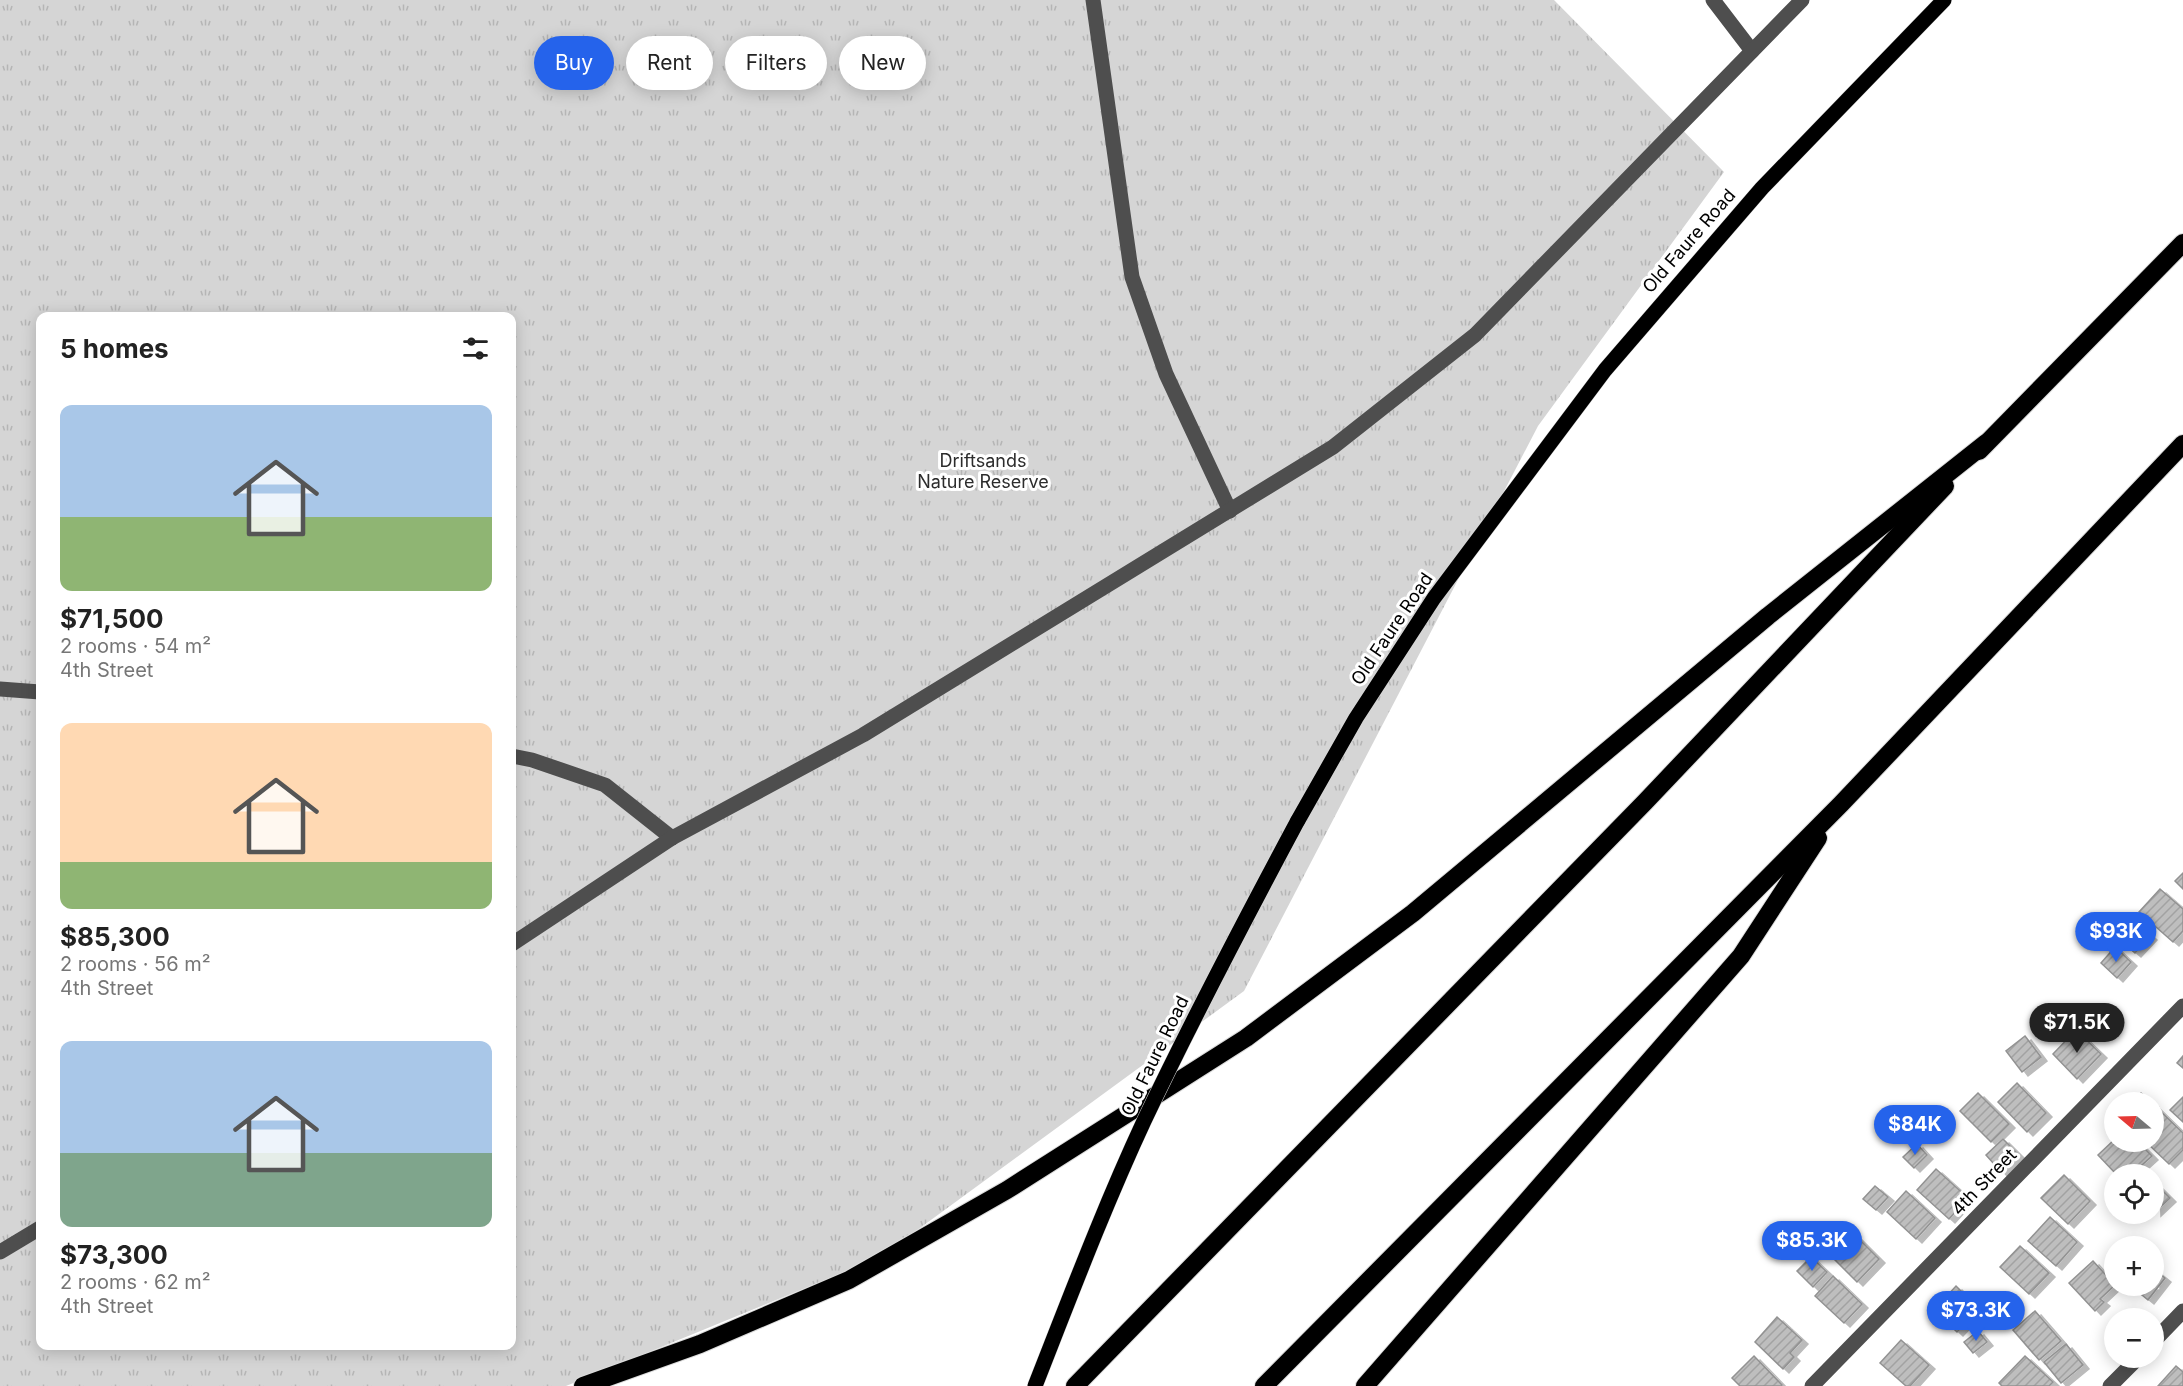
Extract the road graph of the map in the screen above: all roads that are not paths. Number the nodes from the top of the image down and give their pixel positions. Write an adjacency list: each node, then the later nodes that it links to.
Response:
1 (1093, 0): 9 (street)
2 (1713, 0): 5 (street)
3 (1802, 0): 5 (street)
4 (1944, 0): 23 (main road, Old Faure Road, bridge)
5 (1752, 51): 9 (street)
6 (2183, 243): 7 (highway)
7 (1986, 443): 22 (highway); 24 (highway)
8 (2183, 444): 13 (highway)
9 (1230, 511): 14 (street)
10 (0, 689): 11 (street)
11 (36, 692)
12 (516, 757): 14 (street)
13 (1841, 804): 25 (highway); 26 (highway)
14 (672, 838): 15 (street)
15 (516, 941)
16 (2183, 1006): 27 (street, 4th Street)
17 (36, 1230): 18 (street)
18 (0, 1252)
19 (2183, 1311): 20 (street)
20 (2164, 1331)
21 (2128, 1368): 28 (street)
22 (583, 1386)
23 (1035, 1386)
24 (1075, 1386)
25 (1264, 1386)
26 (1365, 1386)
27 (1812, 1386)
28 (2110, 1386)

